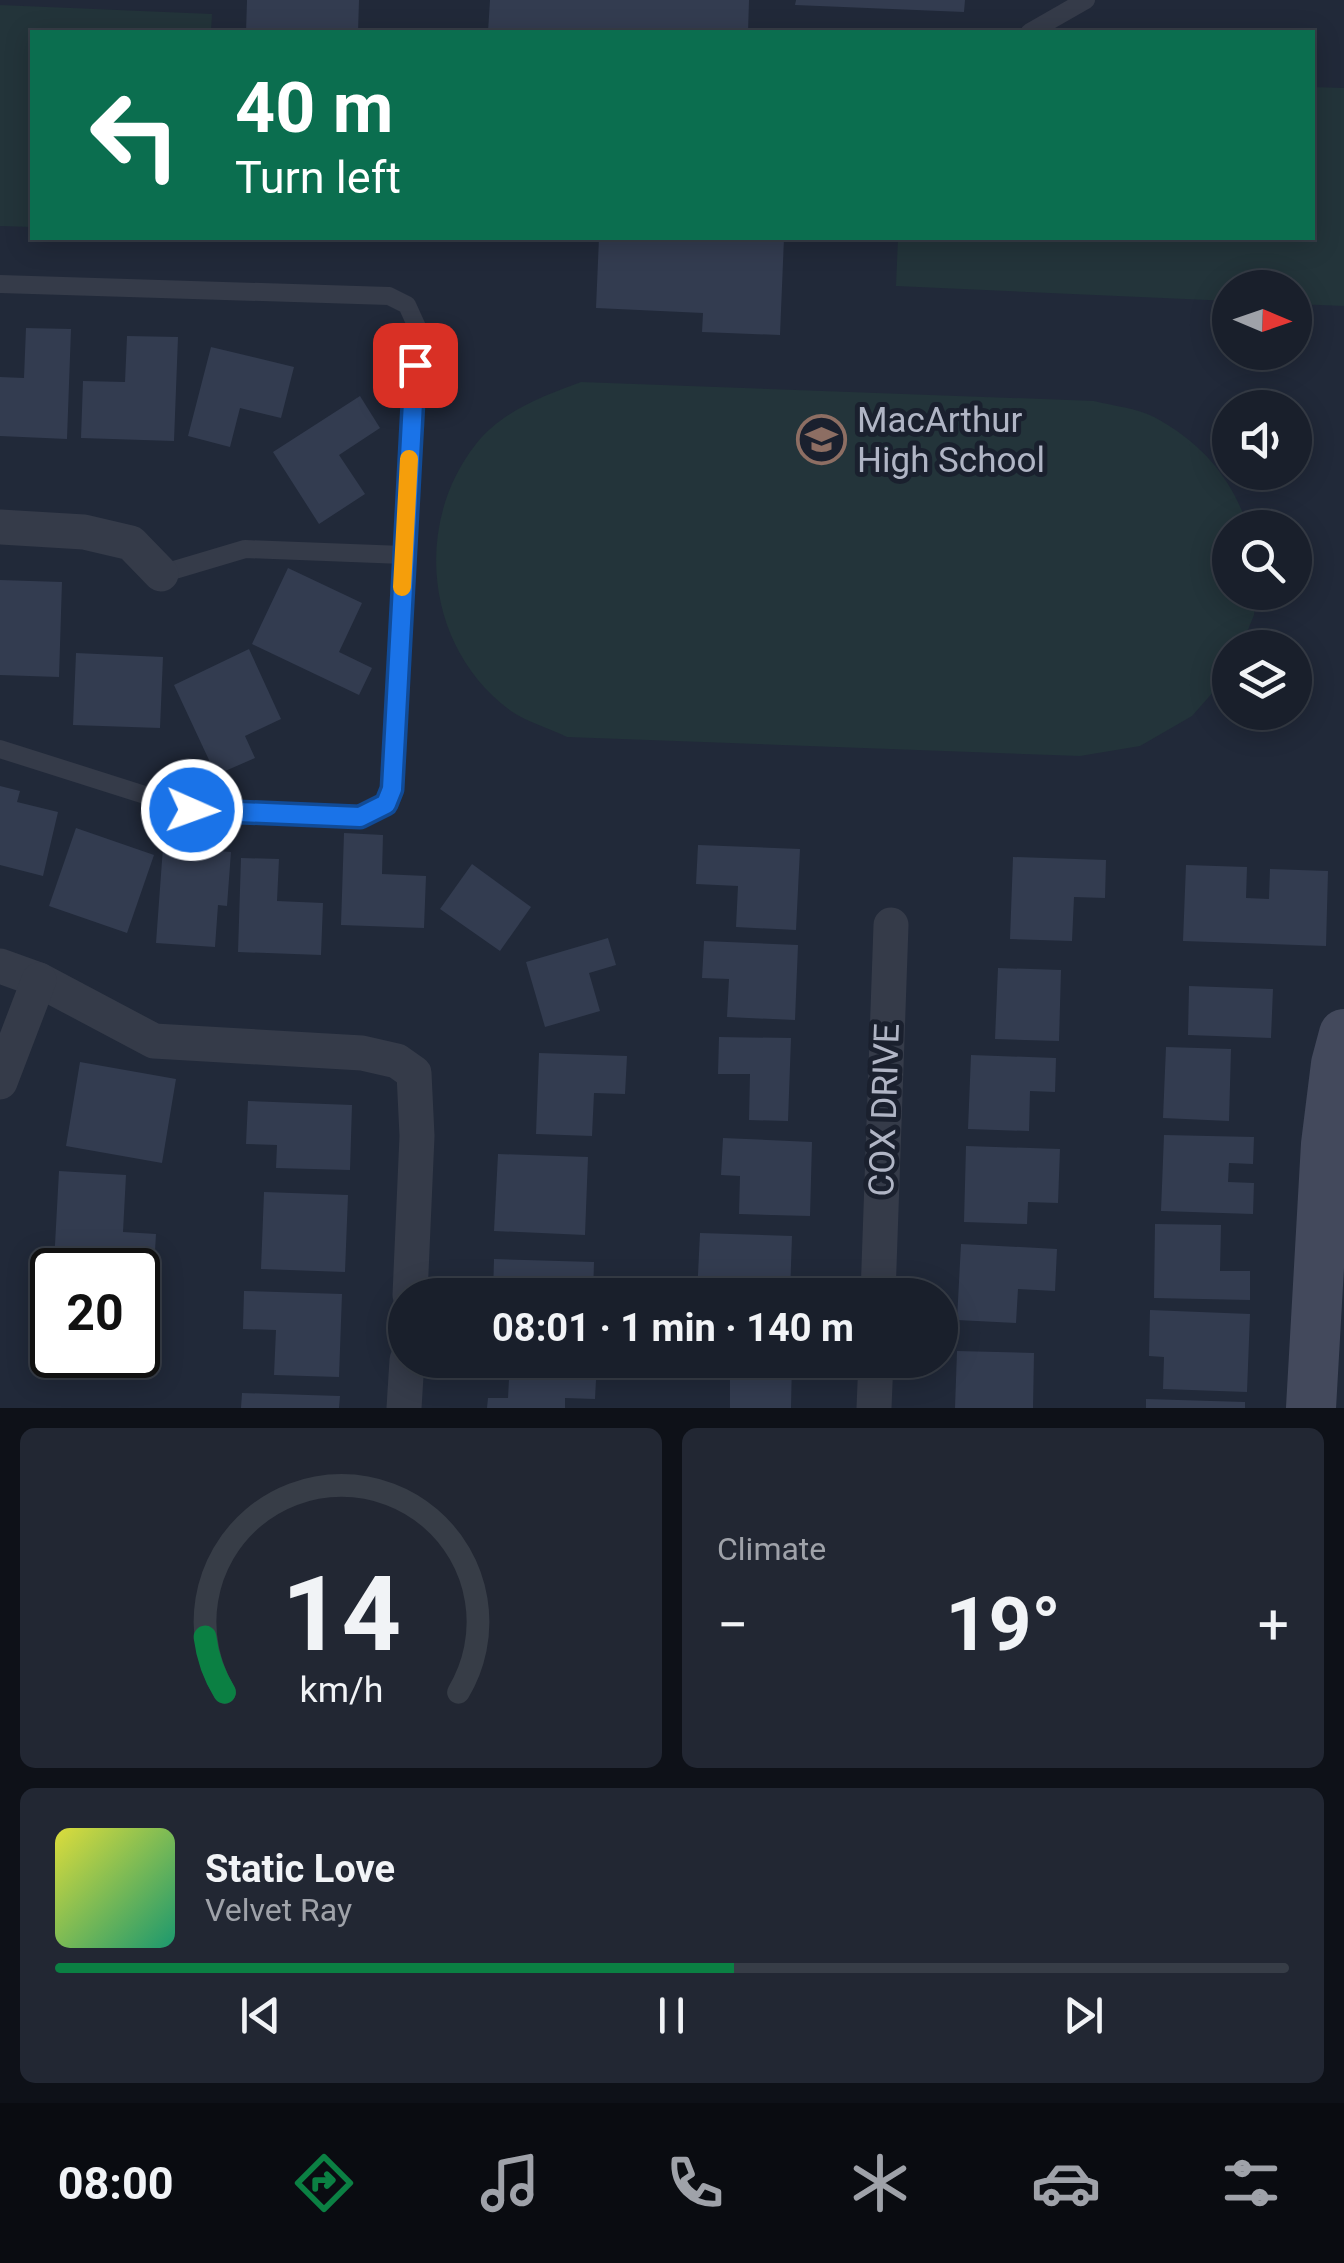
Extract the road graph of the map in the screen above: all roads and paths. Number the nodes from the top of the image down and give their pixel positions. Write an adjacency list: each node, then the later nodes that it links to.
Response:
1 (1086, 0): 2 (lane)
2 (1034, 30)
3 (0, 284): 5 (lane)
4 (0, 527): 6 (street)
5 (403, 555): 6 (lane); 7 (lane)
6 (161, 574)
7 (0, 750)
8 (891, 924): 14 (street, COX DRIVE)
9 (0, 966): 10 (street)
10 (39, 980): 12 (street); 13 (street)
11 (1344, 1034): 19 (main road)
12 (0, 1082)
13 (411, 1278)
14 (879, 1278)
15 (405, 1378): 17 (street)
16 (875, 1378): 18 (street)
17 (404, 1408)
18 (874, 1408)
19 (1311, 1408)

